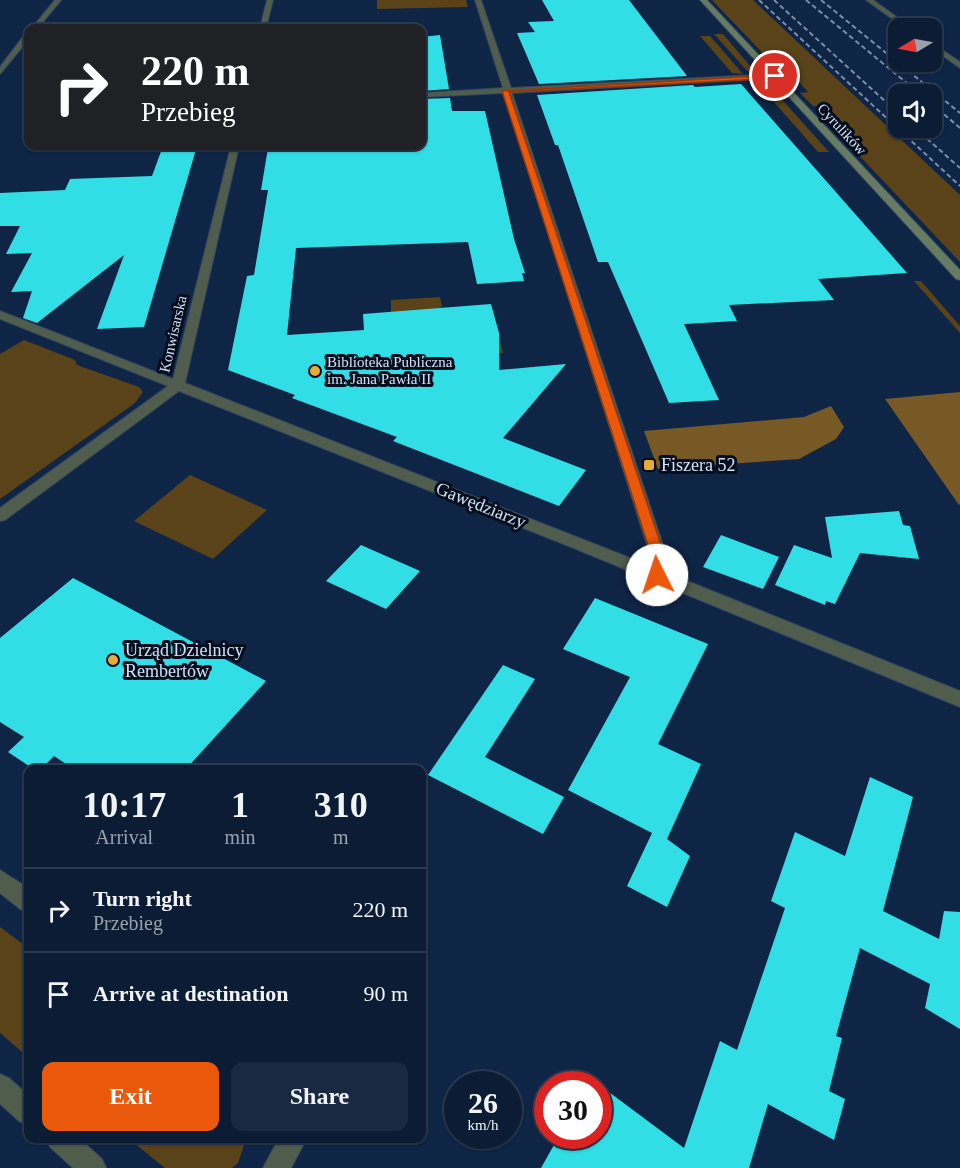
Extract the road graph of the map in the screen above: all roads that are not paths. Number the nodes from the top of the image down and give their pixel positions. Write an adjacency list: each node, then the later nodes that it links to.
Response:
1 (58, 0): 7 (street)
2 (270, 0): 8 (street)
3 (478, 0): 14 (street)
4 (703, 0): 13 (main road, Cyrulików)
5 (869, 0): 6 (street)
6 (895, 18)
7 (38, 24)
8 (265, 24)
9 (24, 41): 12 (street)
10 (942, 52): 11 (street)
11 (960, 66)
12 (0, 72)
13 (775, 76): 14 (street); 17 (main road, Cyrulików)
14 (505, 91): 15 (street); 21 (street)
15 (426, 95)
16 (234, 150): 19 (street, Konwisarska)
17 (960, 277)
18 (0, 315): 19 (street, Gawędziarzy)
19 (178, 385): 20 (street, Konwisarska); 21 (street, Gawędziarzy)
20 (0, 516)
21 (657, 575): 22 (street, Gawędziarzy)
22 (960, 699)
23 (0, 880): 24 (street)
24 (24, 898)
25 (0, 1087): 26 (street)
26 (24, 1108)
27 (65, 1143): 29 (street)
28 (291, 1143): 30 (street)
29 (93, 1168)
30 (276, 1168)

